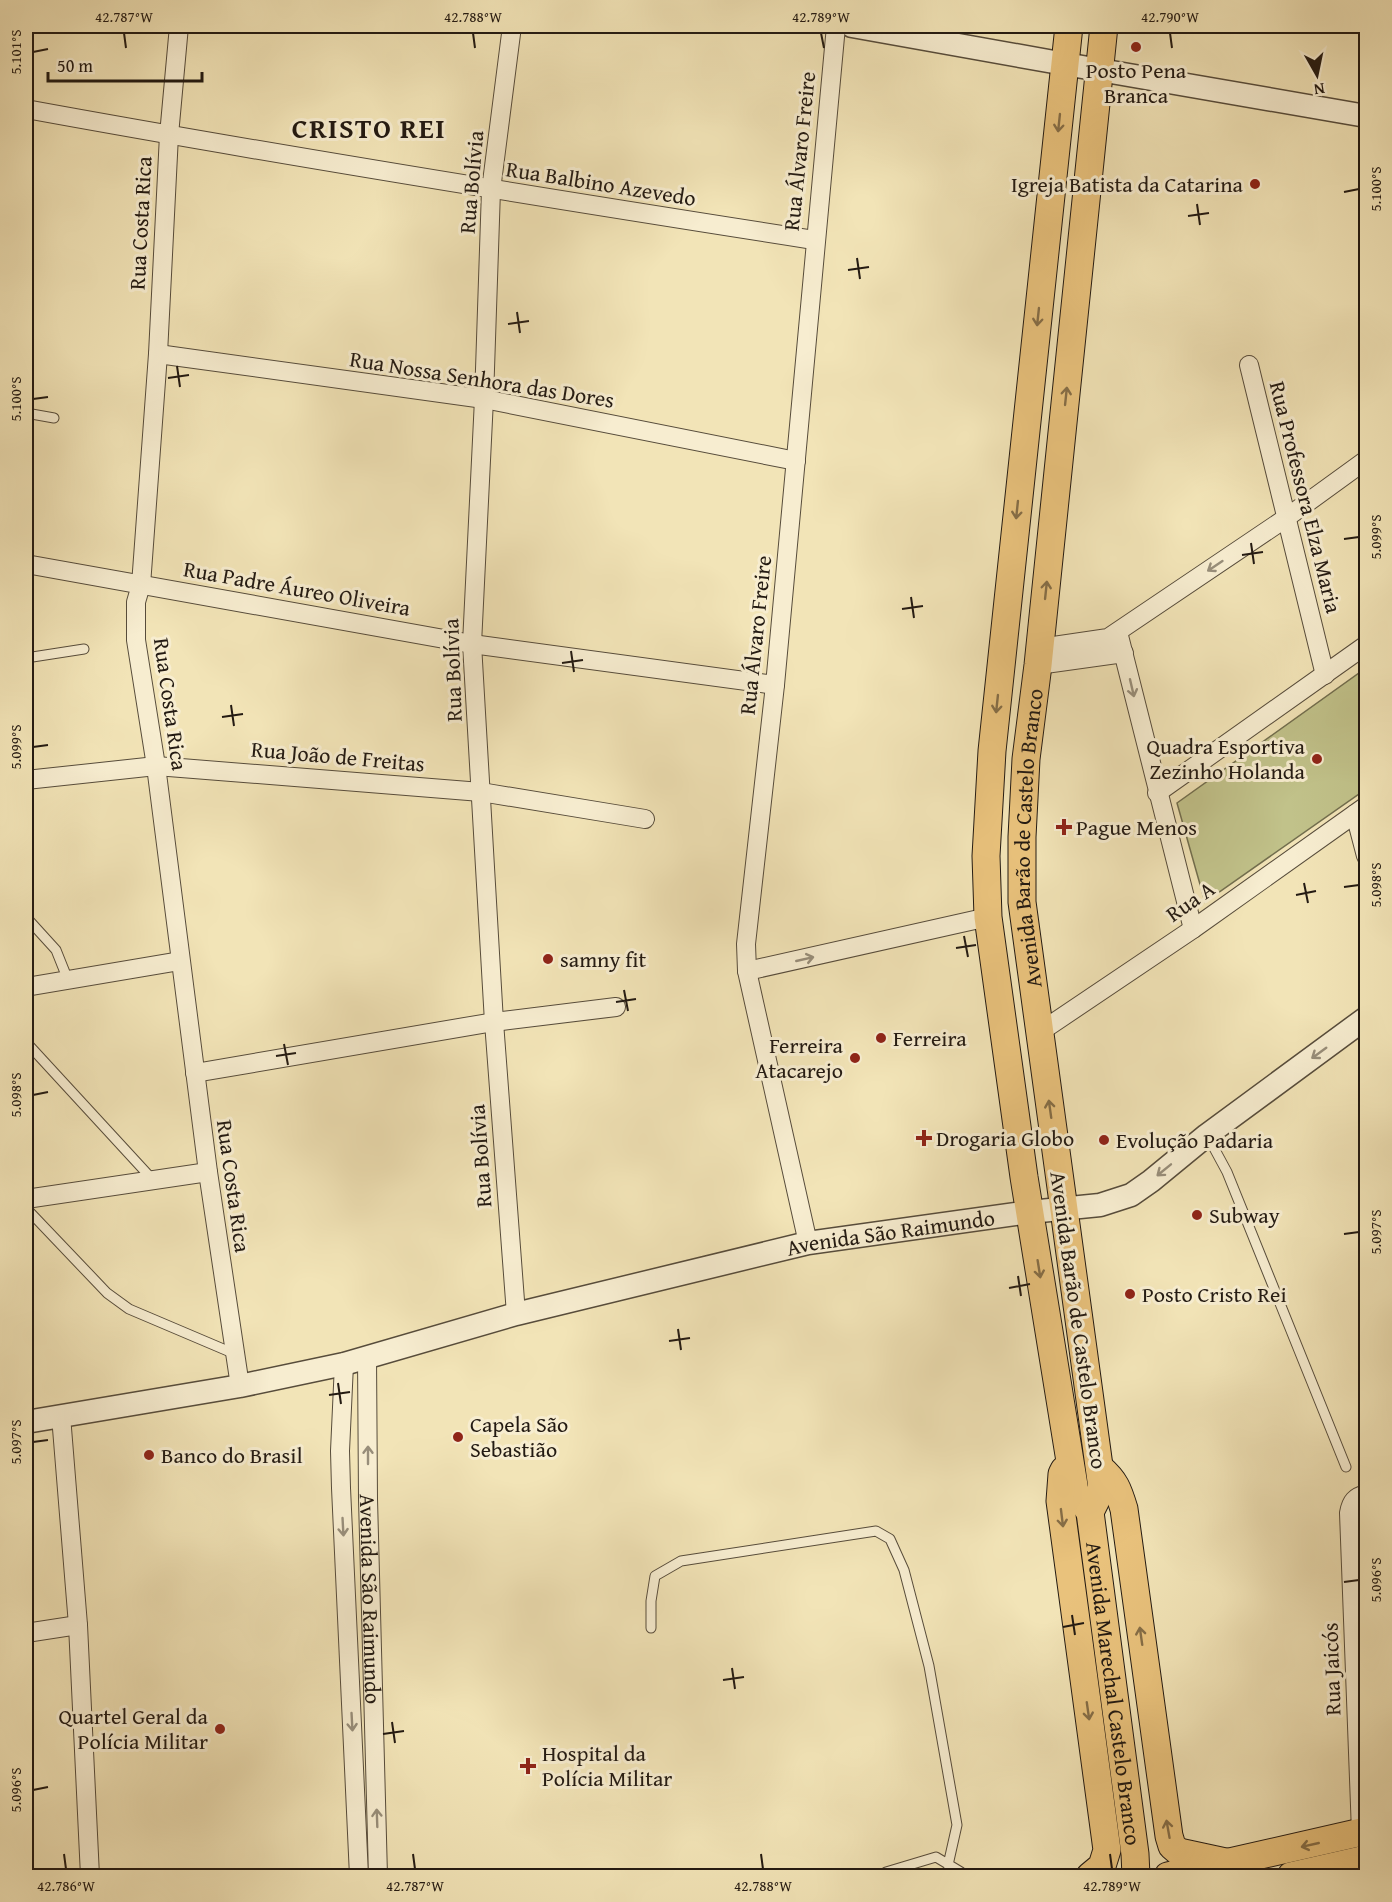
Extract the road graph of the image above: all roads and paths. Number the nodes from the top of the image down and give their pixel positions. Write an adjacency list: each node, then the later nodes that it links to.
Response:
1 (179, 26): 11 (street, Rua Costa Rica)
2 (512, 26): 12 (street, Rua Bolívia)
3 (836, 26): 13 (street, Rua Álvaro Freire)
4 (852, 26): 7 (street)
5 (1069, 26): 7 (main road, Avenida Barão de Castelo Branco)
6 (1104, 26): 8 (main road, Avenida Barão de Castelo Branco)
7 (1065, 64): 8 (street); 41 (main road, Avenida Barão de Castelo Branco, one-way to 41)
8 (1100, 69): 10 (street); 29 (main road, Avenida Barão de Castelo Branco, one-way to 8)
9 (26, 109): 11 (street, Rua Balbino Azevedo)
10 (1366, 116)
11 (169, 135): 12 (street, Rua Balbino Azevedo); 14 (street, Rua Costa Rica)
12 (491, 190): 13 (street, Rua Balbino Azevedo); 16 (street, Rua Bolívia)
13 (814, 240): 20 (street, Rua Álvaro Freire)
14 (158, 354): 16 (street, Rua Nossa Senhora das Dores); 23 (street, Rua Costa Rica)
15 (1249, 365): 21 (street, Rua Professora Elza Maria)
16 (484, 399): 20 (street, Rua Nossa Senhora das Dores); 25 (street, Rua Bolívia)
17 (26, 413): 18 (lane)
18 (54, 418)
19 (1366, 460): 21 (street)
20 (796, 461): 32 (street, Rua Álvaro Freire)
21 (1286, 518): 24 (street, one-way to 24); 31 (street, Rua Professora Elza Maria)
22 (26, 564): 23 (street, Rua Padre Áureo Oliveira)
23 (141, 585): 25 (street, Rua Padre Áureo Oliveira); 33 (street, Rua Costa Rica)
24 (1113, 635): 28 (street); 29 (street)
25 (472, 644): 32 (street, Rua Padre Áureo Oliveira); 35 (street, Rua Bolívia)
26 (1366, 645): 31 (street)
27 (84, 649): 30 (lane)
28 (1124, 653): 29 (street); 36 (street, one-way to 36)
29 (1039, 657): 50 (main road, Avenida Barão de Castelo Branco)
30 (26, 658)
31 (1325, 675): 36 (street)
32 (775, 685): 44 (street, Rua Álvaro Freire)
33 (156, 766): 34 (street, Rua João de Freitas); 35 (street, Rua João de Freitas); 43 (street, Rua Costa Rica)
34 (26, 780)
35 (481, 792): 38 (street, Rua João de Freitas); 49 (street, Rua Bolívia)
36 (1157, 793): 42 (street)
37 (1361, 810): 39 (street); 42 (street, Rua A)
38 (645, 819)
39 (1366, 856)
40 (26, 916): 45 (lane)
41 (988, 918): 44 (street, one-way to 41); 59 (main road, Avenida Barão de Castelo Branco)
42 (1193, 929): 50 (street, Rua A)
43 (180, 961): 45 (street); 52 (street, Rua Costa Rica)
44 (747, 971): 60 (street, Rua Álvaro Freire)
45 (68, 980): 46 (street)
46 (26, 987)
47 (616, 1007): 49 (street)
48 (1366, 1018): 53 (street, Avenida São Raimundo, one-way to 53)
49 (495, 1023): 52 (street); 61 (street, Rua Bolívia)
50 (1040, 1032): 58 (main road, Avenida Barão de Castelo Branco, one-way to 50)
51 (26, 1042): 55 (lane)
52 (195, 1073): 54 (street, Rua Costa Rica)
53 (1207, 1135): 58 (street, Avenida São Raimundo, one-way to 58); 69 (lane)
54 (208, 1172): 55 (street); 62 (street, Rua Costa Rica)
55 (153, 1180): 56 (street)
56 (26, 1199)
57 (26, 1208): 62 (lane)
58 (1065, 1209): 59 (street, Avenida São Raimundo); 70 (main road, Avenida Barão de Castelo Branco)
59 (1030, 1212): 60 (street, Avenida São Raimundo); 68 (main road, Avenida Barão de Castelo Branco, one-way to 68)
60 (807, 1243): 61 (street, Avenida São Raimundo)
61 (516, 1314): 63 (street, Avenida São Raimundo)
62 (235, 1354): 65 (street, Rua Costa Rica)
63 (367, 1357): 64 (street, Avenida São Raimundo); 82 (street, Avenida São Raimundo, one-way to 63)
64 (344, 1364): 65 (street, Avenida São Raimundo); 81 (street, Avenida São Raimundo, one-way to 81)
65 (240, 1386): 66 (street, Avenida São Raimundo)
66 (61, 1416): 67 (street, Avenida São Raimundo); 73 (street)
67 (27, 1419)
68 (1070, 1462): 72 (main road, Avenida Barão de Castelo Branco); 85 (main road, one-way to 85)
69 (1346, 1467)
70 (1100, 1468): 72 (main road, Avenida Barão de Castelo Branco); 77 (main road, one-way to 70)
71 (1366, 1494): 76 (street, Rua Jaicós)
72 (1090, 1512): 86 (main road, Avenida Marechal Castelo Branco)
73 (78, 1625): 75 (street); 80 (street)
74 (651, 1628): 78 (lane)
75 (26, 1633)
76 (1365, 1841): 77 (main road, one-way to 77); 79 (main road)
77 (1230, 1863): 87 (main road)
78 (948, 1864): 83 (lane); 84 (lane)
79 (1339, 1871): 88 (main road)
80 (90, 1876)
81 (359, 1876)
82 (378, 1876)
83 (882, 1876)
84 (962, 1876)
85 (1090, 1876)
86 (1136, 1876)
87 (1168, 1876)
88 (1291, 1876)

